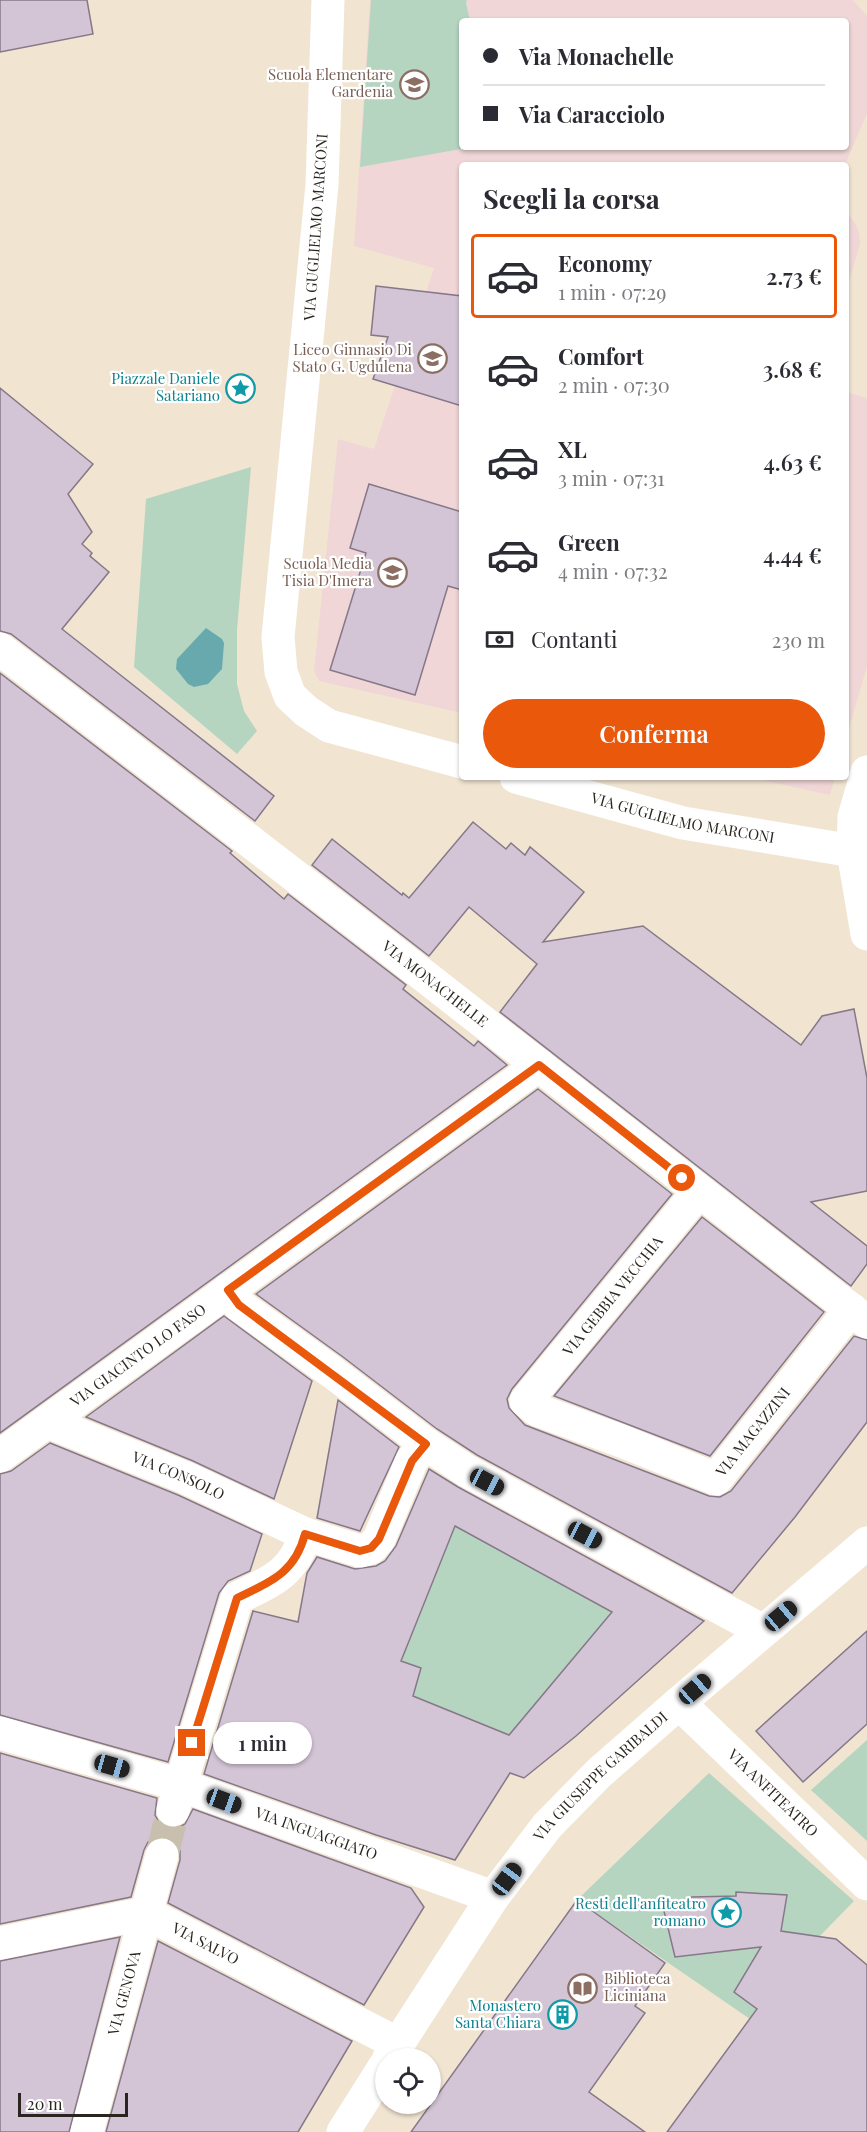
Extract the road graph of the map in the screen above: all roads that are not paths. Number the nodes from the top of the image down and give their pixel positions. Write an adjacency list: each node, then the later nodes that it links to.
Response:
1 (328, 0): 3 (street, VIA GUGLIELMO MARCONI)
2 (0, 649): 8 (street, VIA MONACHELLE)
3 (459, 761)
4 (867, 772): 6 (street)
5 (527, 780): 6 (street, VIA GUGLIELMO MARCONI)
6 (860, 849): 7 (street)
7 (867, 934)
8 (539, 1065): 9 (street, VIA MONACHELLE); 10 (street, VIA GIACINTO LO FASO)
9 (699, 1191): 11 (street, VIA MONACHELLE); 12 (street, VIA GEBBIA VECCHIA)
10 (228, 1290): 13 (street, VIA GIACINTO LO FASO); 14 (street)
11 (859, 1315): 12 (street, VIA MAGAZZINI)
12 (526, 1401)
13 (48, 1422): 15 (street, VIA GIACINTO LO FASO); 16 (street, VIA CONSOLO)
14 (426, 1444): 16 (street, VIA CONSOLO); 18 (street)
15 (0, 1456)
16 (305, 1534): 21 (street)
17 (867, 1543): 18 (street, VIA GIUSEPPE GARIBALDI)
18 (763, 1631): 19 (street, VIA GIUSEPPE GARIBALDI)
19 (678, 1703): 23 (street, VIA ANFITEATRO); 24 (street, VIA GIUSEPPE GARIBALDI)
20 (0, 1733): 21 (street, VIA INGUAGGIATO)
21 (176, 1798): 24 (street, VIA INGUAGGIATO)
22 (162, 1855): 25 (street, VIA GENOVA)
23 (867, 1884)
24 (494, 1897): 28 (street, VIA GIUSEPPE GARIBALDI)
25 (146, 1913): 26 (street); 27 (street, VIA SALVO); 30 (street, VIA GENOVA)
26 (0, 1944)
27 (379, 2048)
28 (396, 2048)
29 (375, 2081): 31 (street, VIA GIUSEPPE GARIBALDI)
30 (87, 2132)
31 (343, 2132)

